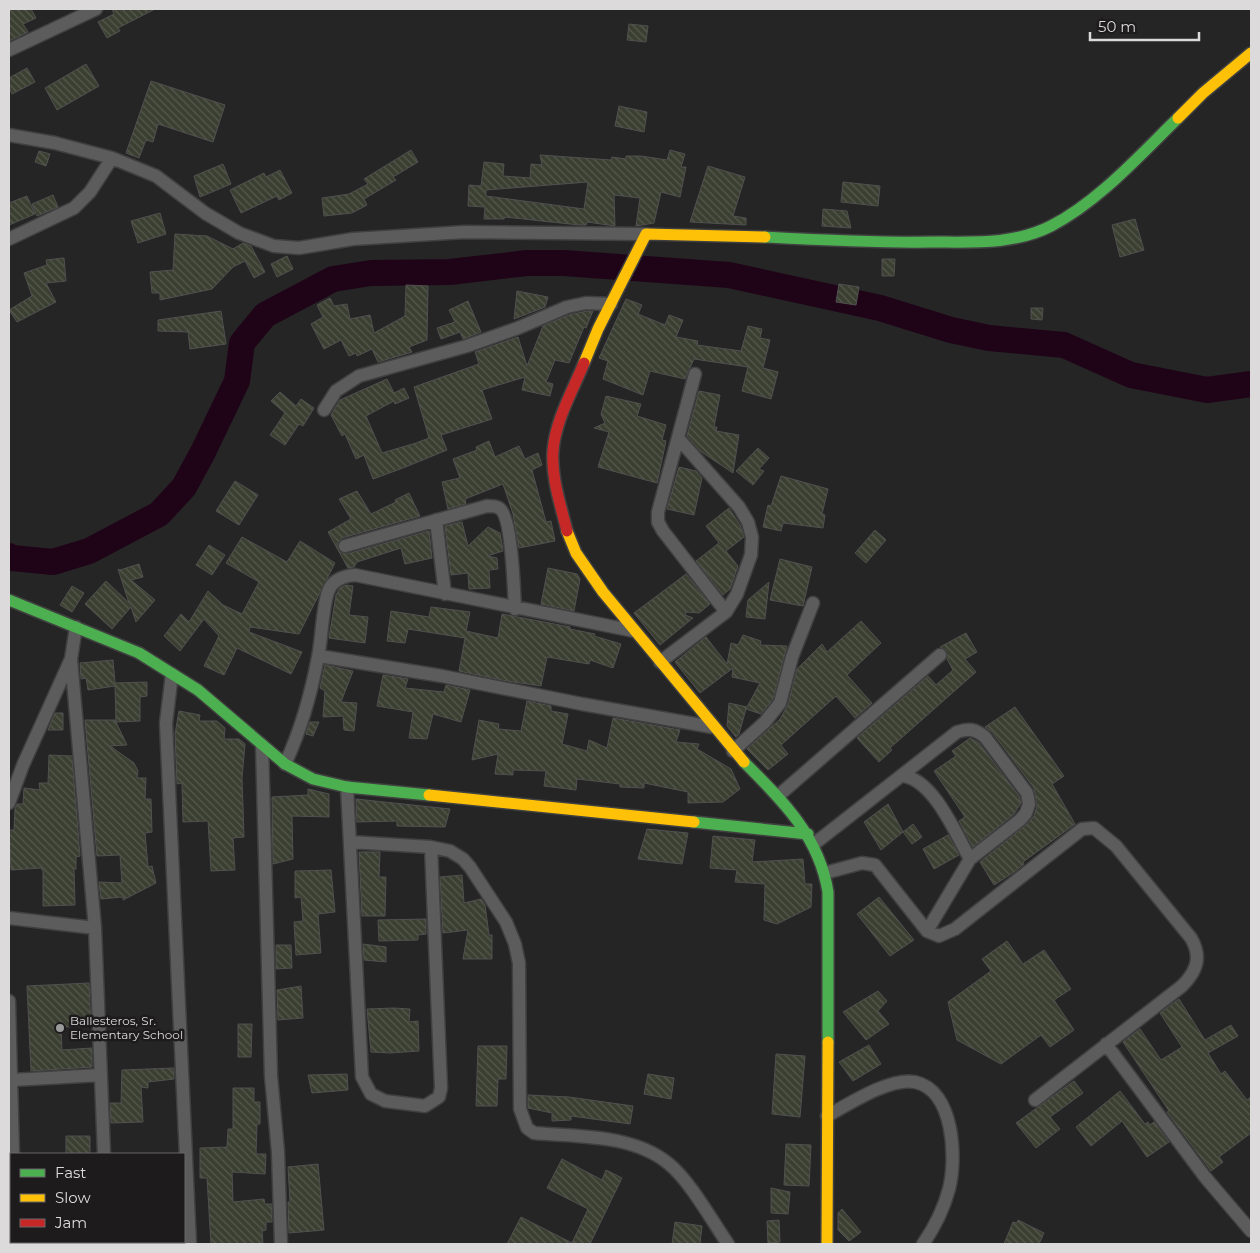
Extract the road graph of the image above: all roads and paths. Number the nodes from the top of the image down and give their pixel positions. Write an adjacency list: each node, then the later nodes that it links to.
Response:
1 (96, 9): 2 (street)
2 (9, 50)
3 (1251, 53): 6 (main road)
4 (9, 135): 5 (street)
5 (112, 158): 6 (street); 7 (street)
6 (646, 234): 8 (main road)
7 (9, 240)
8 (611, 304): 10 (street); 20 (main road)
9 (695, 374): 11 (street)
10 (324, 410)
11 (678, 438): 18 (street); 18 (street)
12 (436, 520): 13 (street); 14 (street); 17 (street)
13 (345, 546)
14 (445, 594): 17 (street); 22 (street)
15 (9, 600): 19 (main road)
16 (813, 603): 28 (street)
17 (515, 609): 20 (street)
18 (726, 612): 24 (street)
19 (76, 627): 23 (street); 25 (main road)
20 (634, 632): 24 (main road)
21 (940, 654): 32 (street)
22 (319, 656): 26 (street); 29 (street)
23 (71, 659): 33 (street); 40 (street)
24 (660, 662): 26 (main road)
25 (172, 674): 27 (main road); 51 (street)
26 (712, 727): 28 (main road)
27 (262, 745): 29 (main road); 52 (street)
28 (733, 751): 32 (main road)
29 (285, 764): 31 (main road)
30 (904, 776): 34 (street); 37 (street); 37 (street)
31 (348, 787): 34 (main road); 35 (street)
32 (778, 796): 34 (main road)
33 (9, 803)
34 (811, 839): 38 (main road)
35 (351, 842): 36 (street); 36 (street)
36 (431, 847): 53 (street)
37 (970, 859): 41 (street)
38 (825, 873): 41 (street); 47 (main road)
39 (9, 918): 40 (street)
40 (94, 928): 44 (street)
41 (927, 931): 43 (street)
42 (9, 1001): 45 (street)
43 (1106, 1044): 46 (street); 50 (street)
44 (101, 1075): 45 (street); 49 (street)
45 (12, 1080): 48 (street)
46 (1035, 1100)
47 (827, 1116): 54 (main road); 55 (street)
48 (13, 1153)
49 (104, 1153)
50 (1251, 1231)
51 (190, 1244)
52 (282, 1244)
53 (728, 1244)
54 (827, 1244)
55 (923, 1244)

